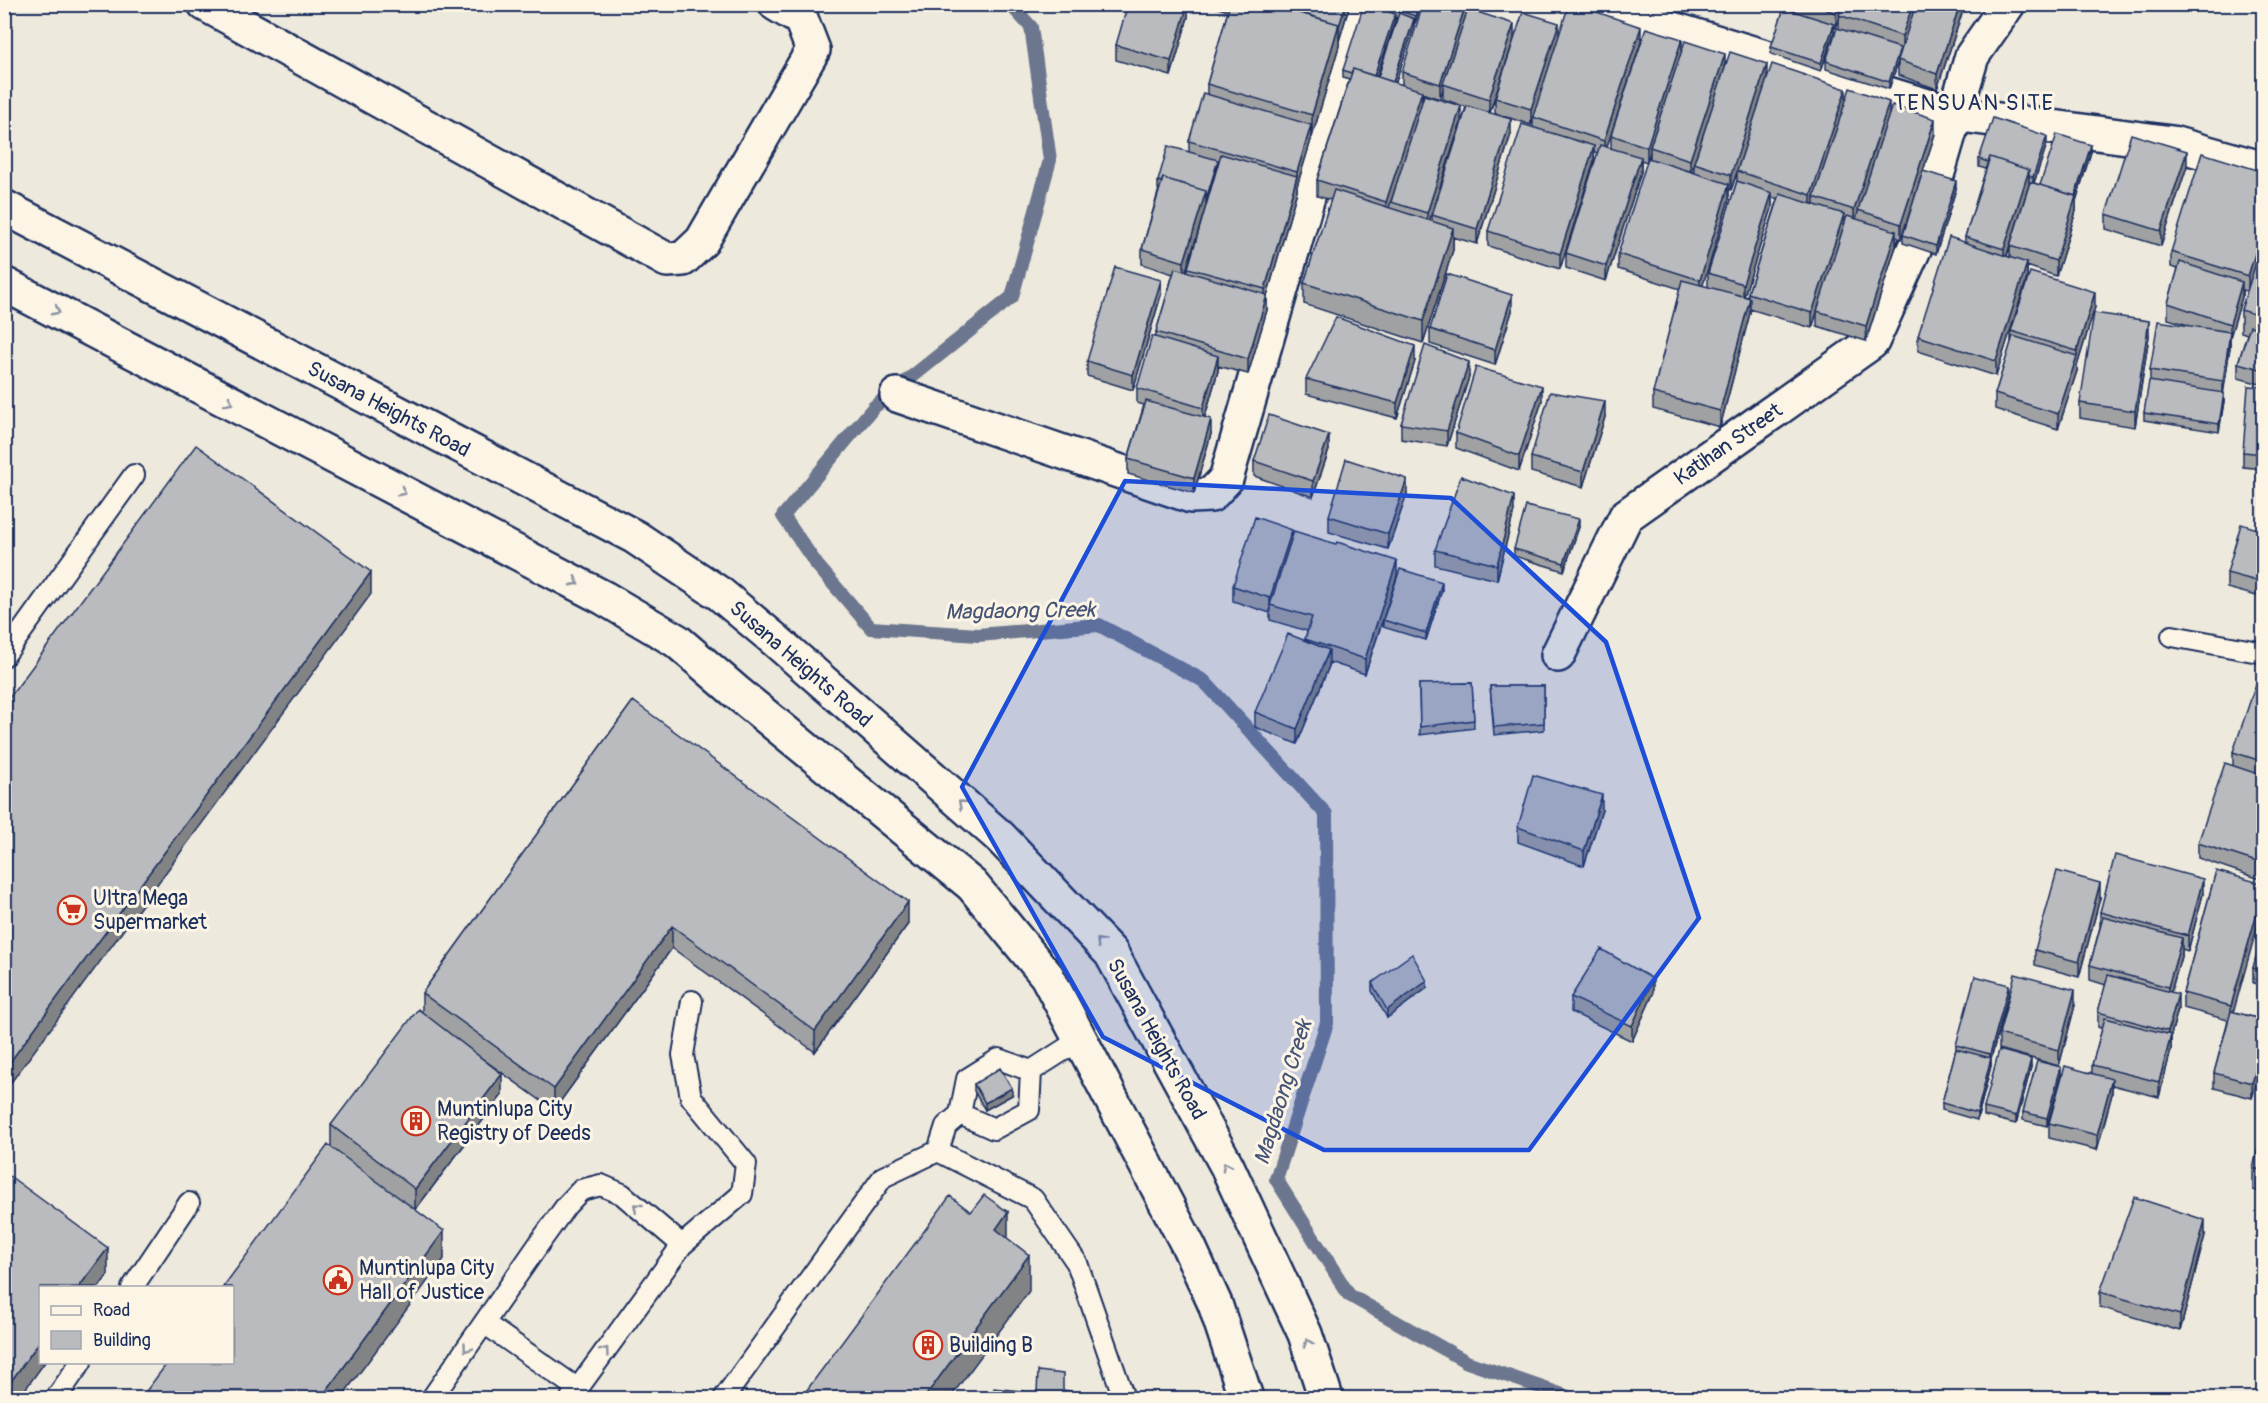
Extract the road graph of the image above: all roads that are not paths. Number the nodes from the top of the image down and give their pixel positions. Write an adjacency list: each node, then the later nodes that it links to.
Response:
1 (205, 4): 2 (main road)
2 (776, 4)
3 (1364, 4): 12 (main road)
4 (1590, 4): 6 (main road)
5 (2008, 4): 6 (main road)
6 (1954, 114): 7 (main road); 8 (main road)
7 (2264, 169)
8 (1935, 182)
9 (4, 207): 34 (main road, Susana Heights Road, one-way to 9)
10 (1915, 247): 16 (main road, Katihan Street)
11 (4, 284): 19 (main road, one-way to 19)
12 (897, 395)
13 (134, 475): 17 (lane)
14 (2172, 636): 15 (lane)
15 (2264, 653)
16 (1558, 655)
17 (4, 656)
18 (692, 1001): 24 (lane)
19 (1081, 1039): 20 (lane); 33 (main road)
20 (1031, 1071): 21 (lane); 21 (lane)
21 (960, 1114): 22 (lane)
22 (938, 1151): 31 (lane); 32 (lane)
23 (189, 1203): 25 (lane)
24 (682, 1245): 26 (lane, one-way to 26); 28 (lane, one-way to 24)
25 (133, 1286)
26 (484, 1323): 28 (lane); 30 (lane, one-way to 30)
27 (80, 1364): 29 (lane)
28 (575, 1394)
29 (56, 1398)
30 (432, 1398)
31 (724, 1398)
32 (1124, 1398)
33 (1246, 1398)
34 (1326, 1398)

